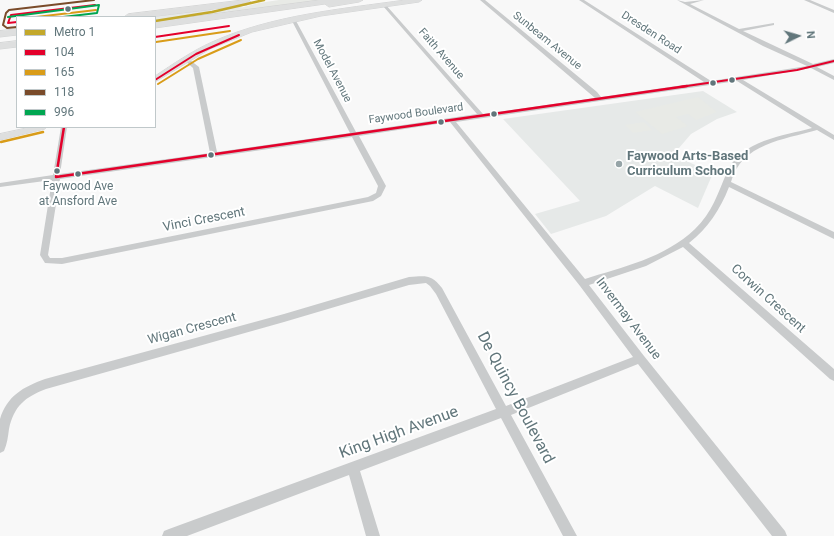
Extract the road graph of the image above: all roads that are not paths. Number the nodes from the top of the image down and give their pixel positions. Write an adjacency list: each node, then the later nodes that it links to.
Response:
1 (258, 0): 14 (highway)
2 (339, 0): 12 (highway)
3 (359, 0): 12 (highway)
4 (419, 0): 11 (main road)
5 (482, 0): 32 (street, Sunbeam Avenue)
6 (581, 0): 31 (street, Dresden Road)
7 (679, 0): 10 (street)
8 (702, 0): 10 (street)
9 (806, 0): 13 (street)
10 (685, 3): 20 (street)
11 (386, 5): 15 (main road); 33 (street, Faith Avenue)
12 (258, 11): 17 (highway)
13 (834, 12)
14 (136, 16)
15 (293, 19): 25 (main road); 38 (street, Model Avenue)
16 (772, 24): 20 (street)
17 (156, 25)
18 (16, 29): 19 (highway)
19 (0, 30)
20 (738, 31): 27 (street)
21 (16, 32): 22 (highway)
22 (0, 34)
23 (16, 44): 24 (highway)
24 (0, 46)
25 (186, 60): 29 (main road); 41 (street)
26 (834, 61): 27 (street, Faywood Boulevard)
27 (813, 66): 28 (street); 30 (street, Faywood Boulevard)
28 (834, 78)
29 (156, 79)
30 (738, 79): 31 (street, Faywood Boulevard); 37 (street)
31 (710, 83): 32 (street, Faywood Boulevard)
32 (599, 98): 33 (street, Faywood Boulevard)
33 (482, 116): 34 (street, Faywood Boulevard)
34 (451, 120): 38 (street, Faywood Boulevard); 48 (street, Invermay Avenue)
35 (38, 128): 39 (main road)
36 (64, 128): 42 (street)
37 (818, 128): 40 (street); 43 (street)
38 (355, 134): 41 (street, Faywood Boulevard); 42 (street, Vinci Crescent)
39 (0, 137)
40 (834, 138)
41 (214, 154): 42 (street, Faywood Boulevard)
42 (56, 177): 44 (street, Faywood Boulevard)
43 (726, 183): 45 (street); 46 (street)
44 (0, 185)
45 (834, 236)
46 (684, 243): 48 (street); 50 (street, Corwin Crescent)
47 (427, 279): 51 (street, De Quincy Boulevard); 52 (street, Wigan Crescent)
48 (583, 283): 49 (street, Invermay Avenue)
49 (640, 359): 51 (street, King High Avenue); 57 (street, Invermay Avenue)
50 (834, 376)
51 (504, 412): 53 (street, King High Avenue); 56 (street, De Quincy Boulevard)
52 (0, 447)
53 (353, 468): 54 (street, King High Avenue); 55 (street)
54 (169, 536)
55 (373, 536)
56 (570, 536)
57 (780, 536)

